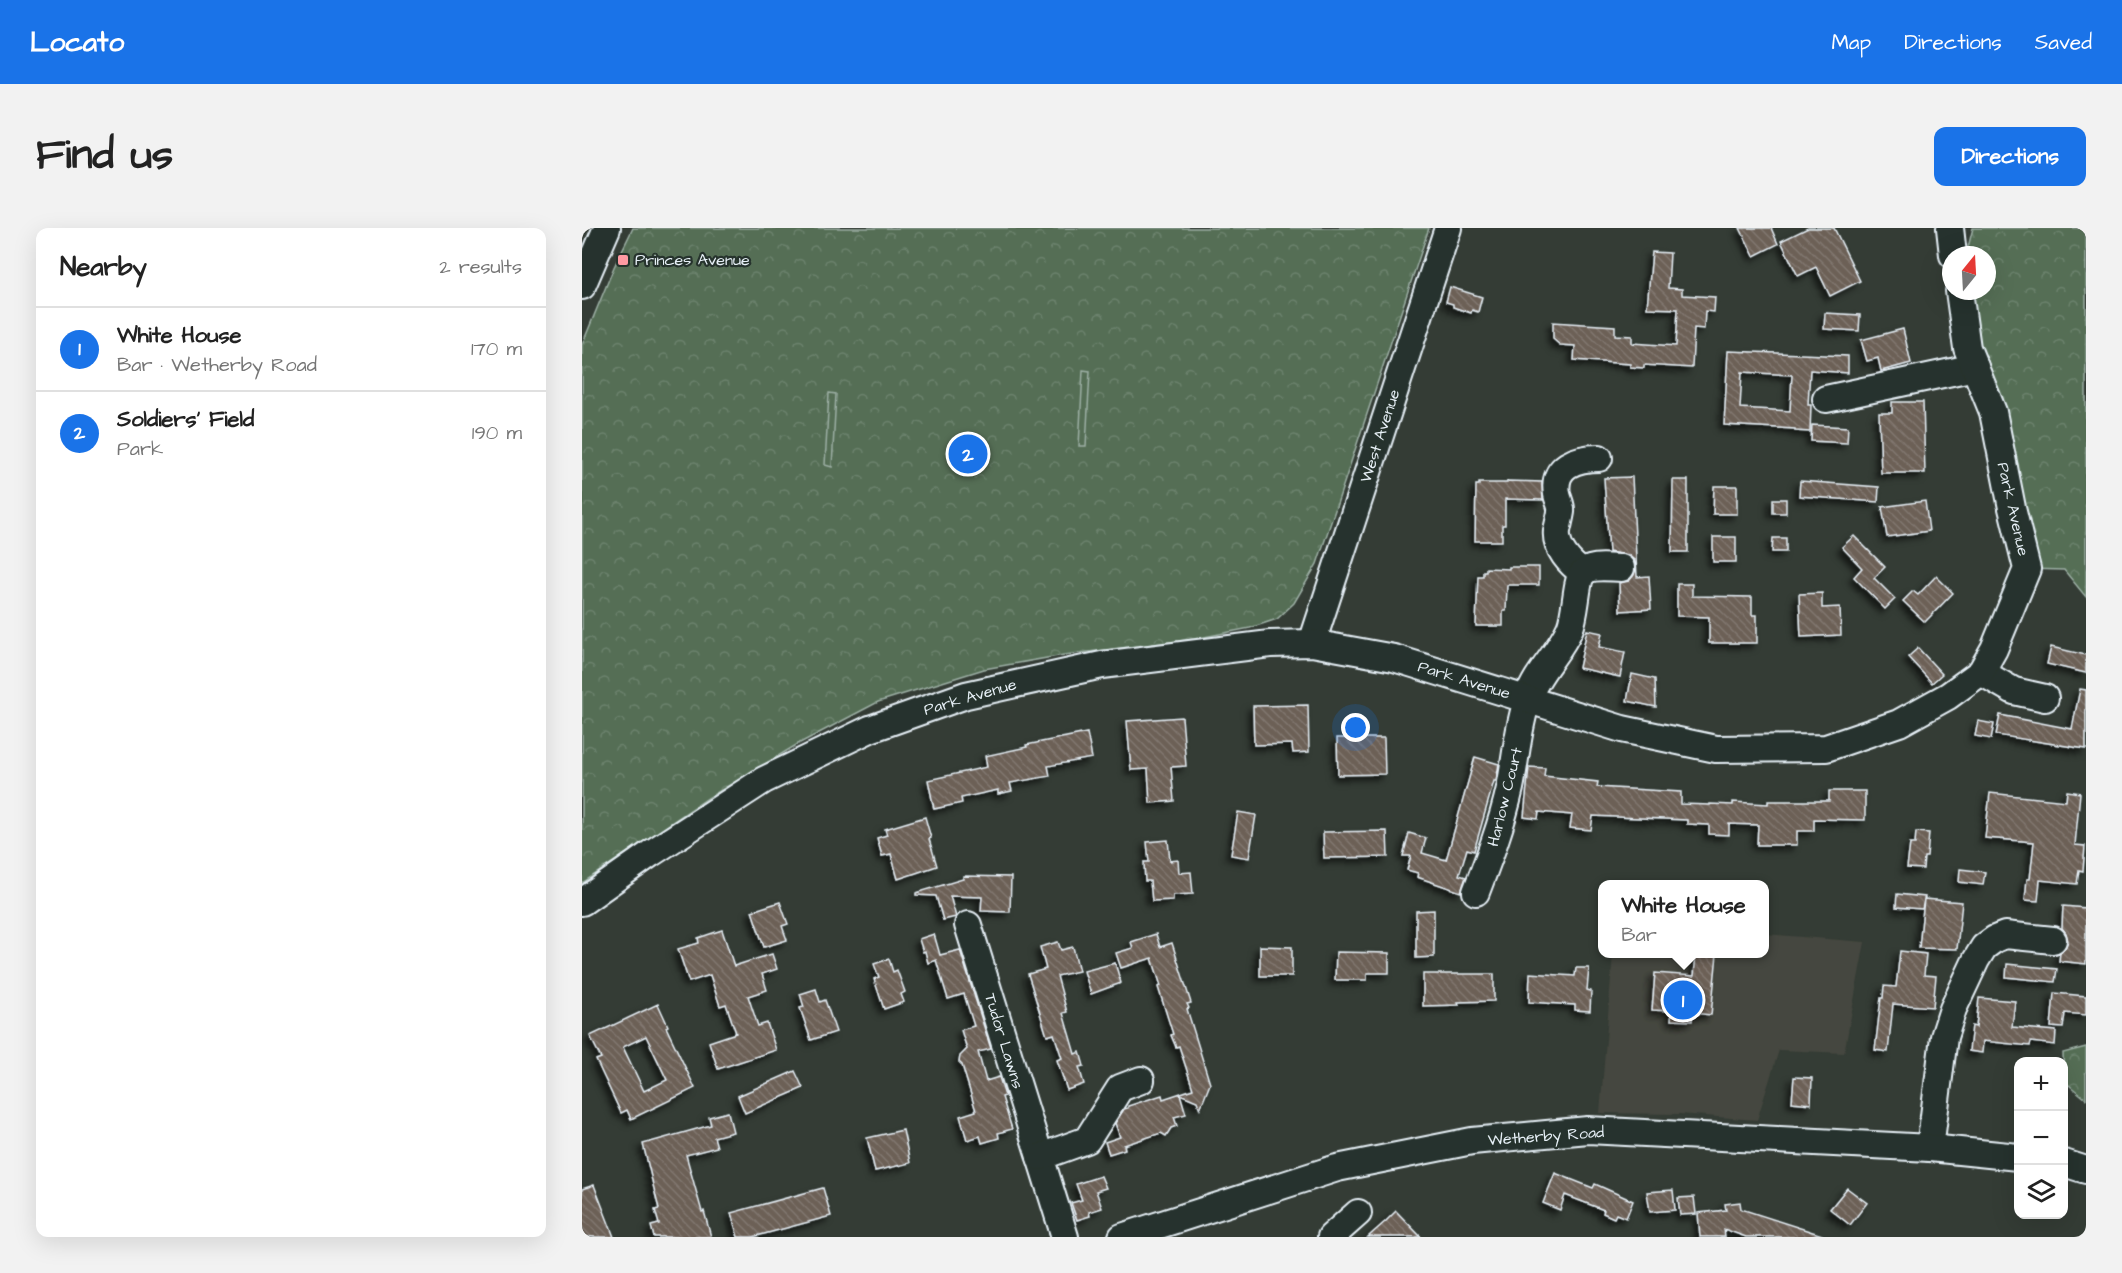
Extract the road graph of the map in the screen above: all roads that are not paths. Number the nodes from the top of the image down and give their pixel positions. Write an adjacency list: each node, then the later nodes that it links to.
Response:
1 (607, 228): 5 (street)
2 (1448, 228): 12 (street, West Avenue)
3 (1950, 228): 4 (street)
4 (1952, 246)
5 (582, 286)
6 (1960, 300): 7 (street, Park Avenue)
7 (1975, 367): 8 (street); 13 (street, Park Avenue)
8 (1826, 399)
9 (1599, 458): 11 (street)
10 (1621, 568): 11 (street)
11 (1583, 573): 15 (street, Harlow Court)
12 (1312, 644): 15 (street, Park Avenue); 17 (street, Park Avenue)
13 (1981, 672): 14 (street); 15 (street, Park Avenue)
14 (2044, 698)
15 (1527, 700): 16 (street, Harlow Court)
16 (1476, 892)
17 (582, 902)
18 (968, 925): 23 (street, Tudor Lawns)
19 (2053, 939): 21 (street)
20 (1141, 1080): 23 (street)
21 (1930, 1148): 22 (street, Wetherby Road); 25 (street, Wetherby Road)
22 (2014, 1156)
23 (1040, 1157): 26 (street, Tudor Lawns)
24 (1358, 1213): 27 (street)
25 (1130, 1236)
26 (1065, 1237)
27 (1332, 1237)

